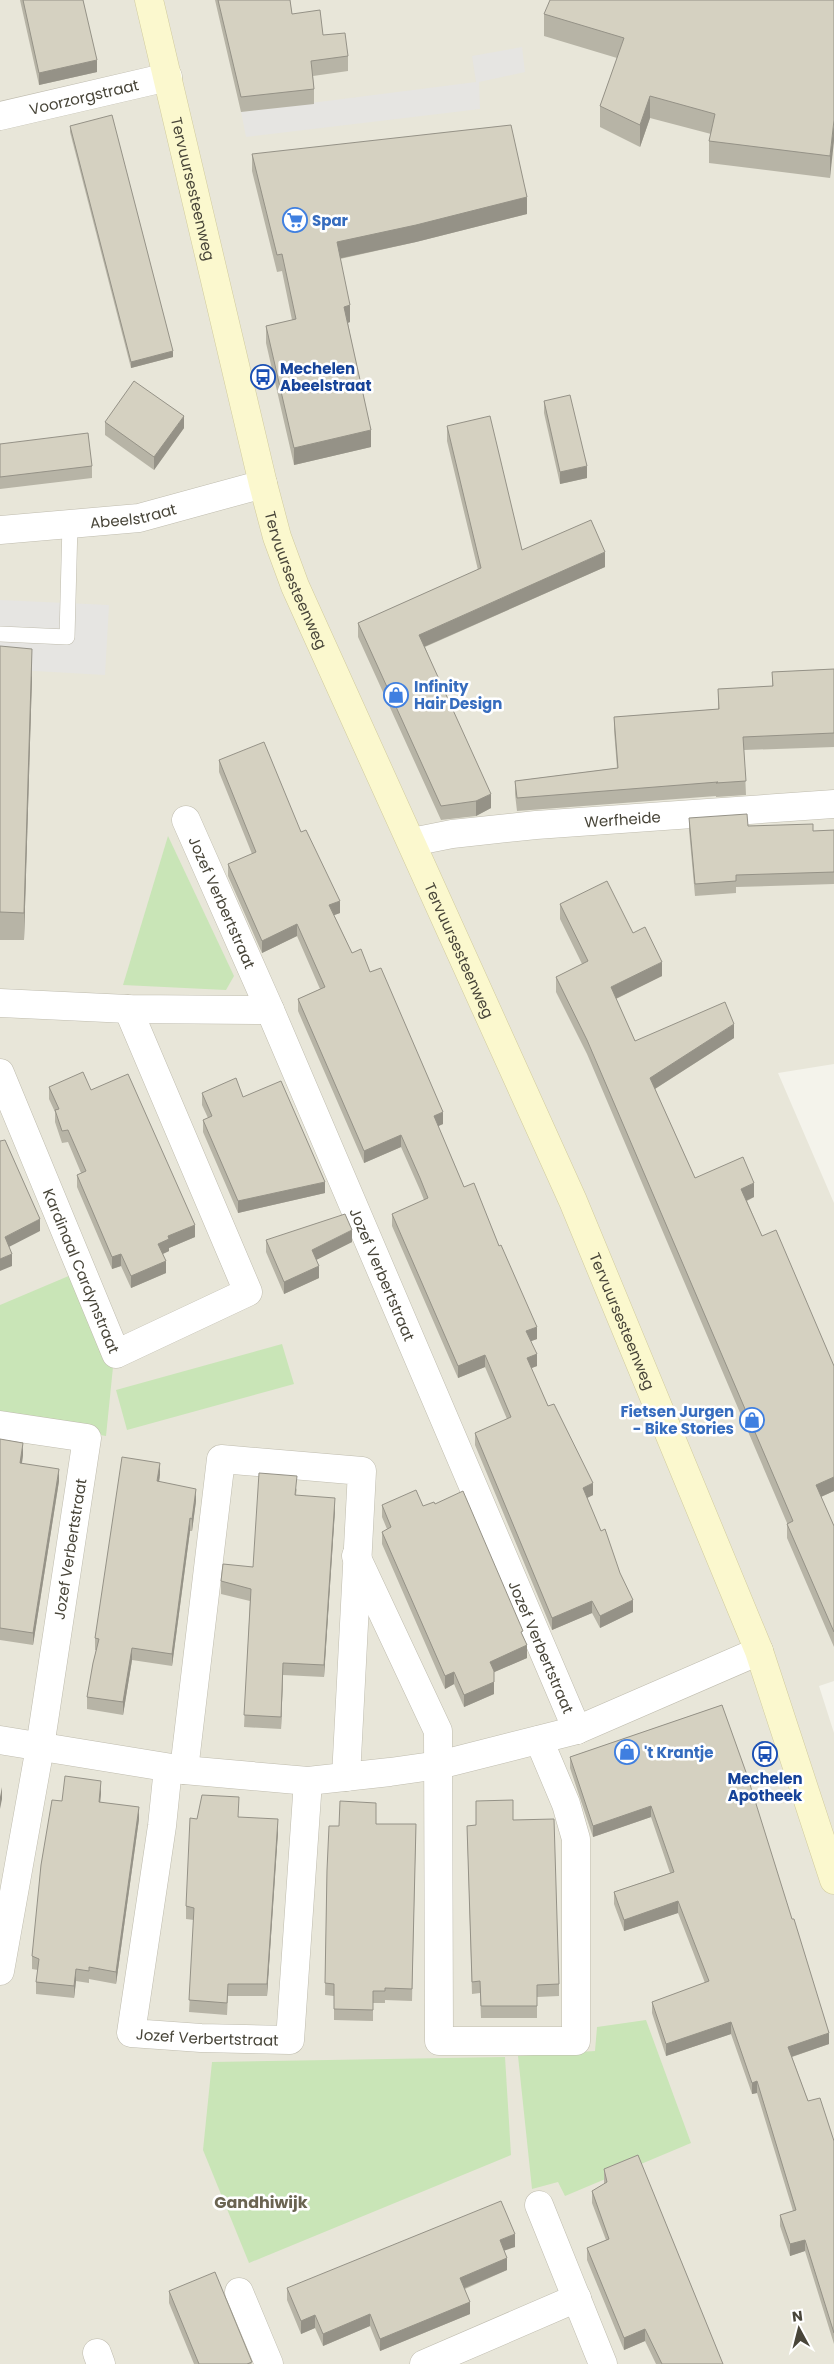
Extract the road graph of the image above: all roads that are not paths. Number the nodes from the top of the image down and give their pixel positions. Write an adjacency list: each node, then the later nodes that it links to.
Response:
1 (149, 0): 2 (street, Tervuursesteenweg)
2 (168, 77): 3 (street, Voorzorgstraat); 4 (street, Tervuursesteenweg)
3 (0, 116)
4 (263, 484): 5 (street, Abeelstraat); 10 (street, Tervuursesteenweg)
5 (70, 524): 6 (street, Abeelstraat); 7 (lane)
6 (0, 530)
7 (0, 634)
8 (834, 804): 10 (street, Werfheide)
9 (186, 820): 13 (street, Jozef Verbertstraat)
10 (412, 842): 17 (street, Tervuursesteenweg)
11 (0, 1003): 12 (street)
12 (128, 1009): 13 (street); 14 (street, Kardinaal Cardynstraat)
13 (270, 1010): 18 (street, Jozef Verbertstraat)
14 (0, 1073)
15 (0, 1425): 21 (street, Jozef Verbertstraat)
16 (356, 1556): 22 (street, Jozef Verbertstraat); 23 (street, Jozef Verbertstraat); 24 (street, Jozef Verbertstraat)
17 (759, 1651): 18 (street, Jozef Verbertstraat); 26 (street, Tervuursesteenweg)
18 (577, 1730): 20 (street, Jozef Verbertstraat)
19 (0, 1740): 21 (street, Jozef Verbertstraat)
20 (539, 1740): 22 (street, Jozef Verbertstraat); 22 (street, Jozef Verbertstraat)
21 (40, 1747): 23 (street, Jozef Verbertstraat); 27 (street, Jozef Verbertstraat)
22 (439, 1765): 24 (street, Jozef Verbertstraat)
23 (176, 1769): 25 (street, Jozef Verbertstraat); 25 (street, Jozef Verbertstraat)
24 (346, 1777): 25 (street, Jozef Verbertstraat)
25 (308, 1781)
26 (834, 1880)
27 (0, 1971)
28 (539, 2205): 30 (street)
29 (239, 2292): 31 (street)
30 (578, 2298): 32 (street); 33 (street)
31 (269, 2364)
32 (424, 2364)
33 (603, 2364)

